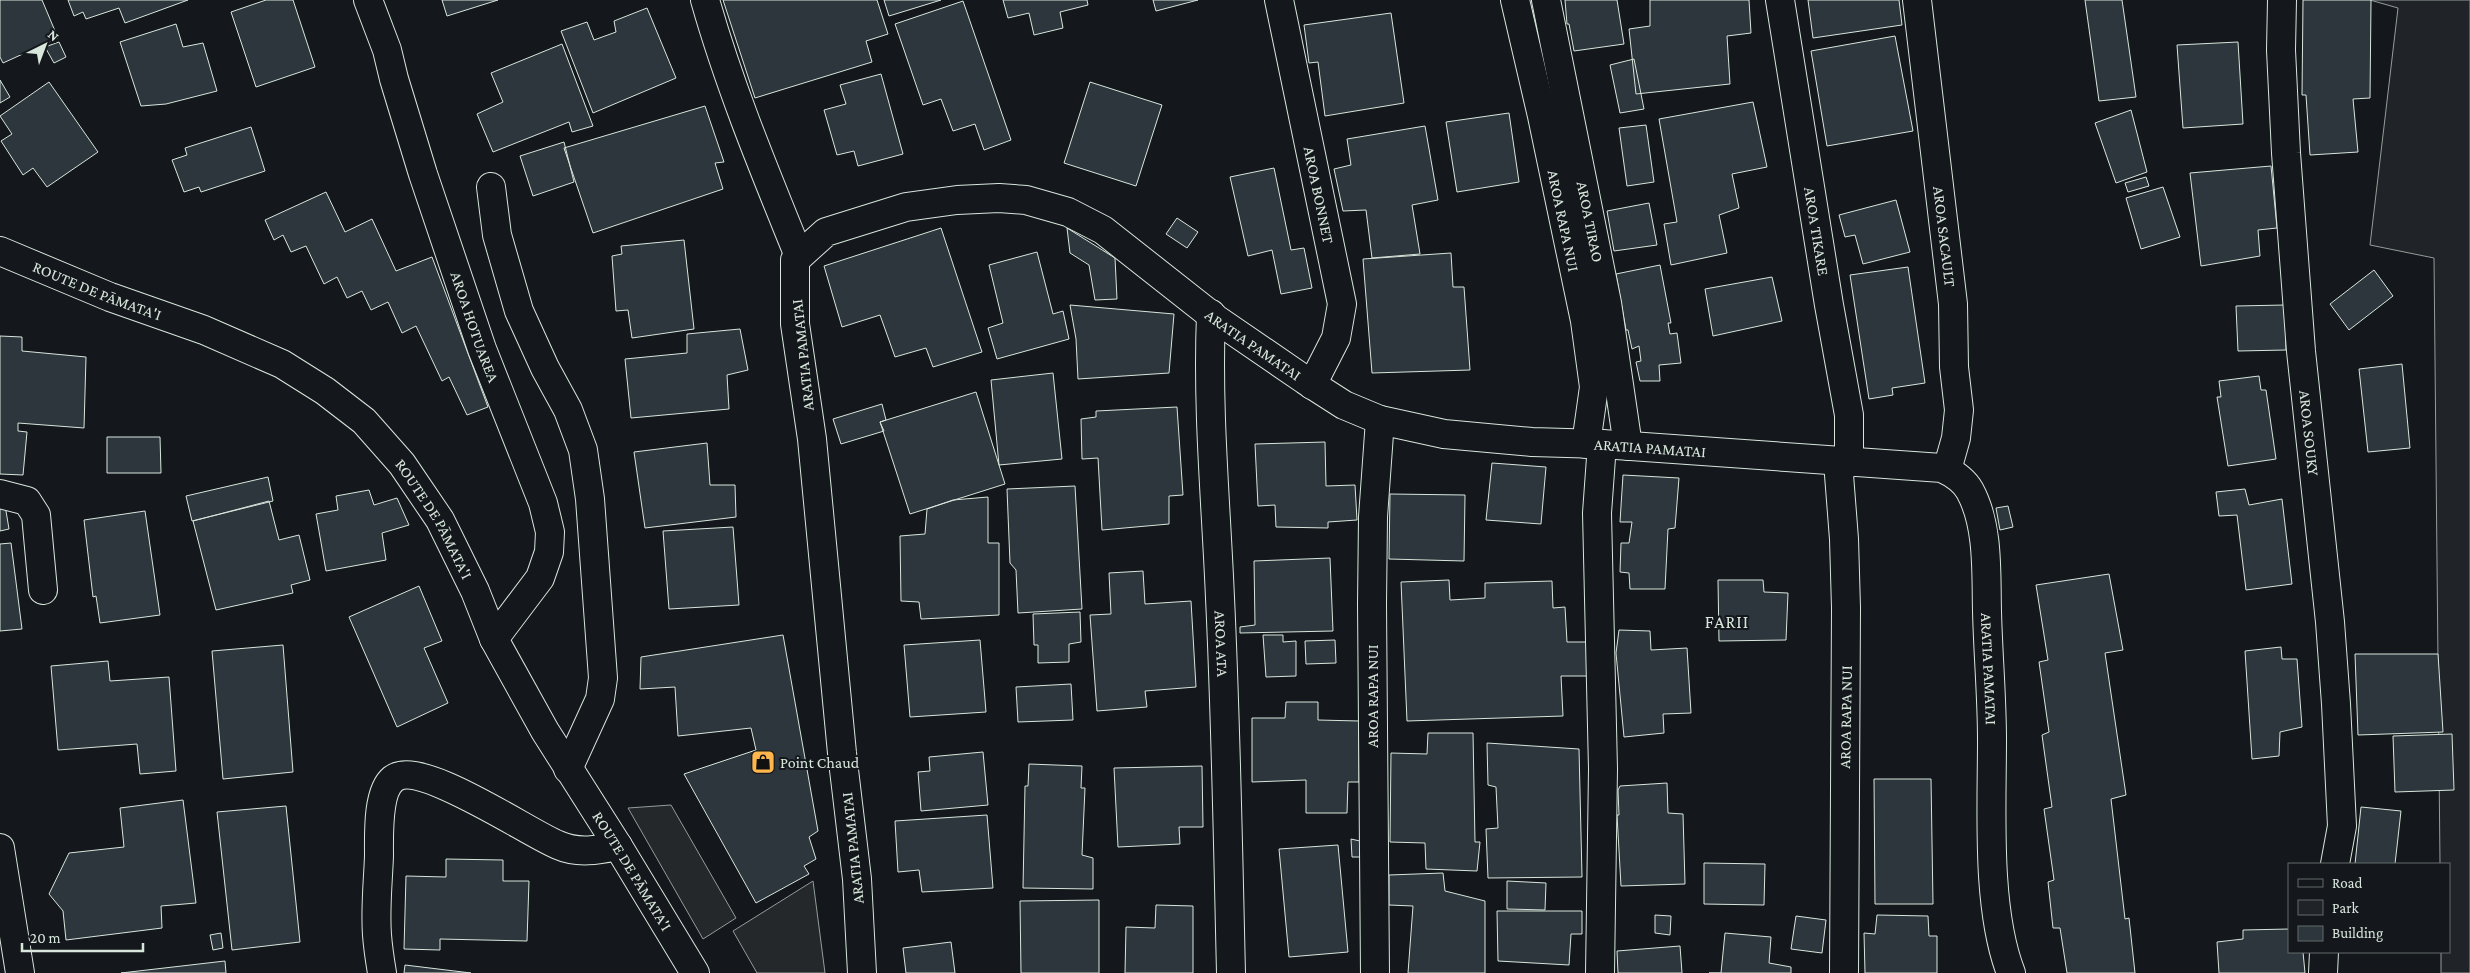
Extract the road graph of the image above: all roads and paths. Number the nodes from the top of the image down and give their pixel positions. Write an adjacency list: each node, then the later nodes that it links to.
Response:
1 (368, 0): 21 (street, AROA HOTUAREA)
2 (705, 0): 11 (street)
3 (1279, 0): 13 (street, AROA BONNET)
4 (1515, 0): 15 (street, AROA RAPA NUI)
5 (1546, 0): 16 (street, AROA TIRAO)
6 (1780, 0): 17 (street, AROA TIKARE)
7 (1917, 0): 18 (street, AROA SACAULT)
8 (2282, 0): 25 (street, AROA SOUKY)
9 (491, 187): 22 (street)
10 (0, 251): 21 (street, ROUTE DE PĀMATA'I)
11 (799, 256): 12 (street, ARATIA PAMATAI); 31 (street, ARATIA PAMATAI)
12 (1211, 314): 13 (street, ARATIA PAMATAI); 32 (street, AROA ATA)
13 (1312, 385): 14 (street, ARATIA PAMATAI)
14 (1380, 420): 15 (street, ARATIA PAMATAI); 33 (street, AROA RAPA NUI)
15 (1594, 444): 16 (street, ARATIA PAMATAI); 34 (street, AROA RAPA NUI)
16 (1628, 446): 17 (street, ARATIA PAMATAI)
17 (1843, 462): 18 (street, ARATIA PAMATAI); 35 (street, AROA RAPA NUI)
18 (1947, 470): 27 (street, ARATIA PAMATAI)
19 (0, 494): 20 (street)
20 (43, 590)
21 (494, 639): 22 (street, ROUTE DE PĀMATA'I)
22 (568, 769): 23 (street, ROUTE DE PĀMATA'I)
23 (618, 846): 29 (street); 30 (street, ROUTE DE PĀMATA'I)
24 (0, 848): 28 (street)
25 (2335, 863)
26 (2324, 953): 36 (street)
27 (2005, 967)
28 (20, 973)
29 (382, 973)
30 (695, 973)
31 (862, 973)
32 (1231, 973)
33 (1375, 973)
34 (1600, 973)
35 (1844, 973)
36 (2323, 973)

